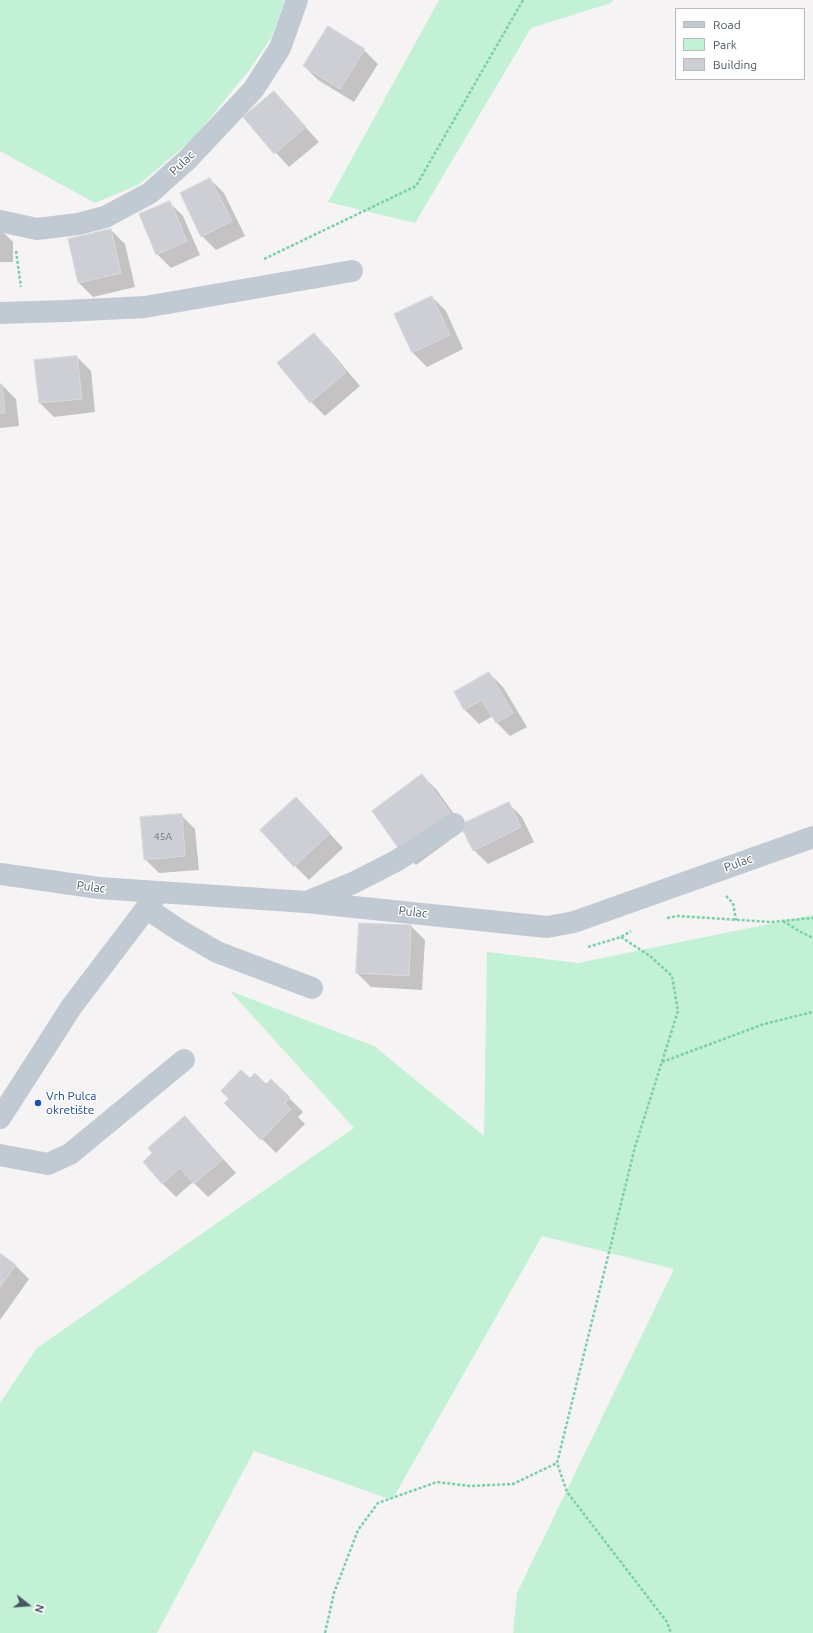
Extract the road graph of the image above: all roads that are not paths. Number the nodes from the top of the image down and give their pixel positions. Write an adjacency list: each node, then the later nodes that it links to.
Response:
1 (297, 0): 2 (street, Pulac)
2 (6, 222)
3 (352, 271): 4 (street)
4 (0, 313)
5 (454, 824): 9 (street)
6 (813, 837): 9 (street, Pulac)
7 (0, 874): 8 (street, Pulac)
8 (152, 900): 9 (street, Pulac); 10 (street); 12 (street)
9 (306, 902)
10 (312, 988)
11 (184, 1060): 13 (street)
12 (0, 1118)
13 (0, 1155)

